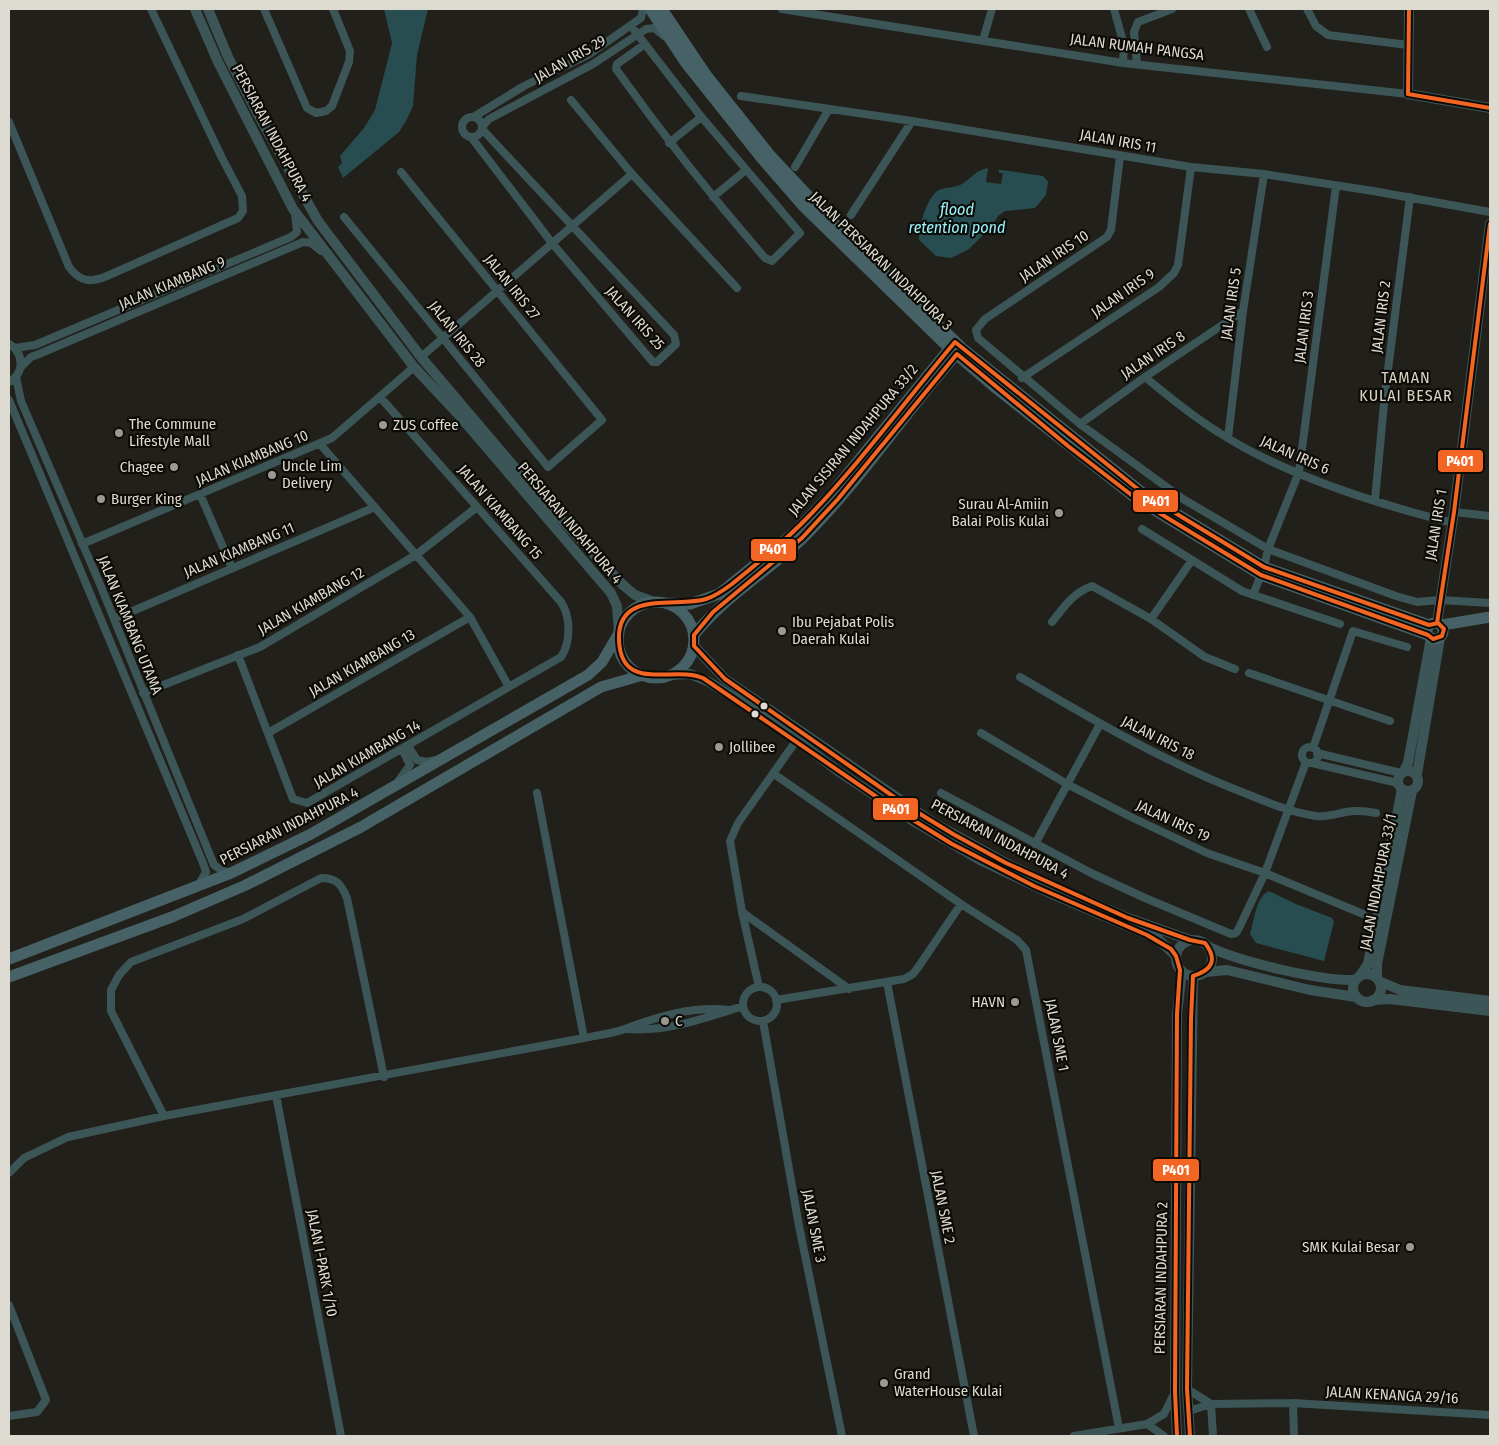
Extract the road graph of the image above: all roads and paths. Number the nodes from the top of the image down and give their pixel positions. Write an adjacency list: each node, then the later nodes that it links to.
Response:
1 (151, 9): 33 (street)
2 (195, 9): 49 (street, PERSIARAN INDAHPURA 4)
3 (208, 9): 63 (street, PERSIARAN INDAHPURA 4)
4 (264, 9): 5 (street)
5 (333, 9)
6 (642, 9): 16 (street, JALAN IRIS 29)
7 (650, 9): 18 (main road, JALAN PERSIARAN INDAHPURA 3)
8 (662, 9): 62 (main road, JALAN PERSIARAN INDAHPURA 3)
9 (782, 9): 19 (street, JALAN RUMAH PANGSA)
10 (992, 9): 19 (street)
11 (1114, 9): 23 (street)
12 (1172, 9): 24 (street)
13 (1250, 9): 22 (street)
14 (1307, 9): 21 (street)
15 (1409, 9): 21 (street)
16 (631, 26): 17 (street); 30 (street, JALAN IRIS 29)
17 (638, 34): 18 (street, JALAN IRIS 29); 20 (street); 34 (street, JALAN IRIS 29)
18 (670, 40): 62 (main road, JALAN PERSIARAN INDAHPURA 3)
19 (983, 40): 23 (street, JALAN RUMAH PANGSA)
20 (645, 44): 31 (street); 36 (street)
21 (1408, 45): 25 (street)
22 (1267, 47)
23 (1123, 63): 24 (street, JALAN RUMAH PANGSA)
24 (1136, 64): 25 (street, JALAN RUMAH PANGSA)
25 (1408, 94): 28 (street, JALAN RUMAH PANGSA)
26 (741, 96): 29 (street, JALAN IRIS 11)
27 (571, 100): 44 (street)
28 (1490, 108)
29 (830, 109): 32 (street, JALAN IRIS 11); 40 (street)
30 (475, 116): 34 (street); 35 (street)
31 (701, 117): 36 (street); 42 (street)
32 (912, 121): 38 (street, JALAN IRIS 11); 51 (street)
33 (9, 122)
34 (482, 128): 35 (street); 37 (street, JALAN IRIS 25)
35 (471, 137): 39 (street, JALAN IRIS 25)
36 (669, 143): 47 (street)
37 (507, 156): 39 (street); 54 (street, JALAN IRIS 25)
38 (1120, 156): 41 (street, JALAN IRIS 11); 67 (street, JALAN IRIS 10)
39 (494, 166): 55 (street, JALAN IRIS 25)
40 (795, 166)
41 (1191, 167): 45 (street, JALAN IRIS 11); 67 (street, JALAN IRIS 9)
42 (746, 170): 47 (street); 47 (street)
43 (401, 172): 58 (street, JALAN IRIS 27)
44 (632, 174): 54 (street); 57 (street)
45 (1264, 174): 46 (street, JALAN IRIS 11); 59 (street, JALAN IRIS 5)
46 (1336, 186): 48 (street, JALAN IRIS 11); 75 (street, JALAN IRIS 3)
47 (713, 197)
48 (1410, 197): 50 (street, JALAN IRIS 11); 77 (street, JALAN IRIS 2)
49 (294, 209): 56 (street, PERSIARAN INDAHPURA 4); 61 (street, JALAN KIAMBANG 9)
50 (1490, 212)
51 (851, 215)
52 (344, 218): 60 (street, JALAN IRIS 28)
53 (1490, 224): 80 (street, JALAN IRIS 1)
54 (573, 225): 55 (street); 55 (street, JALAN IRIS 25)
55 (552, 243): 58 (street)
56 (333, 260): 64 (street, JALAN KIAMBANG 9); 65 (street, PERSIARAN INDAHPURA 4)
57 (737, 288)
58 (497, 291): 60 (street); 74 (street, JALAN IRIS 27)
59 (1243, 312): 66 (street, JALAN IRIS 8); 72 (street, JALAN IRIS 5)
60 (443, 339): 63 (street); 74 (street, JALAN IRIS 28)
61 (12, 346): 64 (street)
62 (956, 348): 89 (main road, JALAN PERSIARAN INDAHPURA 3); 93 (main road, JALAN SISIRAN INDAHPURA 33/2); 105 (main road, JALAN SISIRAN INDAHPURA 33/2)
63 (421, 357): 93 (street, PERSIARAN INDAHPURA 4)
64 (21, 367): 68 (street)
65 (414, 367): 69 (street, JALAN KIAMBANG 10); 104 (street, PERSIARAN INDAHPURA 4)
66 (1145, 377): 71 (street, JALAN IRIS 8); 72 (street, JALAN IRIS 6)
67 (1022, 378): 71 (street)
68 (12, 380): 84 (street, JALAN KIAMBANG UTAMA)
69 (380, 398): 73 (street, JALAN KIAMBANG 10); 79 (street, JALAN KIAMBANG 15)
70 (9, 400): 138 (street, JALAN KIAMBANG UTAMA)
71 (1080, 424): 85 (street)
72 (1228, 438): 75 (street, JALAN IRIS 6)
73 (320, 444): 76 (street, JALAN KIAMBANG 10); 78 (street)
74 (548, 468)
75 (1300, 472): 77 (street, JALAN IRIS 6); 85 (street, JALAN IRIS 3)
76 (200, 494): 84 (street, JALAN KIAMBANG 10); 88 (street)
77 (1375, 500): 82 (street, JALAN IRIS 6)
78 (375, 507): 86 (street); 88 (street, JALAN KIAMBANG 11)
79 (477, 507): 86 (street, JALAN KIAMBANG 12); 108 (street, JALAN KIAMBANG 15)
80 (1454, 512): 81 (street); 82 (street, JALAN IRIS 1)
81 (1490, 516)
82 (1452, 523): 92 (street, JALAN IRIS 1)
83 (1142, 529): 87 (street)
84 (82, 544): 98 (street, JALAN KIAMBANG UTAMA)
85 (1268, 549): 89 (street, JALAN IRIS 3); 91 (street)
86 (416, 555): 95 (street); 107 (street, JALAN KIAMBANG 12)
87 (1192, 560): 90 (street); 99 (street)
88 (232, 568): 98 (street, JALAN KIAMBANG 11)
89 (1262, 571): 90 (street, JALAN IRIS 3); 96 (main road, JALAN PERSIARAN INDAHPURA 3)
90 (1252, 595): 101 (street)
91 (1396, 596): 92 (street); 96 (street)
92 (1439, 600): 94 (street); 103 (street, JALAN IRIS 1)
93 (659, 602): 104 (main road); 105 (main road)
94 (1490, 603)
95 (470, 617): 114 (street); 119 (street, JALAN KIAMBANG 13)
96 (1389, 617): 103 (main road, JALAN PERSIARAN INDAHPURA 3)
97 (1490, 617): 103 (main road)
98 (114, 619): 115 (street, JALAN KIAMBANG UTAMA)
99 (1151, 619): 100 (street); 109 (street)
100 (1052, 622)
101 (1340, 624)
102 (1490, 625): 103 (main road)
103 (1436, 631): 127 (street); 128 (street, JALAN INDAHPURA 33/1)
104 (619, 633): 111 (main road); 124 (main road, PERSIARAN INDAHPURA 4)
105 (694, 641): 112 (main road); 142 (street, PERSIARAN INDAHPURA 4)
106 (1407, 647): 116 (street)
107 (238, 655): 115 (street, JALAN KIAMBANG 12); 119 (street, JALAN KIAMBANG 14)
108 (561, 657): 114 (street, JALAN KIAMBANG 14)
109 (1236, 669)
110 (1249, 673): 116 (street)
111 (643, 675): 112 (main road); 150 (main road)
112 (671, 675): 121 (street, PERSIARAN INDAHPURA 4)
113 (1020, 677): 118 (street, JALAN IRIS 18)
114 (509, 687): 122 (street, JALAN KIAMBANG 14)
115 (144, 692): 136 (street, JALAN KIAMBANG UTAMA)
116 (1329, 699): 117 (street); 123 (street)
117 (1390, 721)
118 (1100, 724): 129 (street); 133 (street, JALAN IRIS 18)
119 (268, 733): 122 (street, JALAN KIAMBANG 14)
120 (981, 733): 129 (street, JALAN IRIS 19)
121 (796, 741): 126 (street); 144 (street, PERSIARAN INDAHPURA 4)
122 (405, 748): 124 (street); 130 (street)
123 (1315, 751): 125 (street); 125 (street); 128 (street)
124 (445, 758): 130 (main road, PERSIARAN INDAHPURA 4)
125 (1309, 763): 128 (street); 133 (street)
126 (774, 774): 139 (street, JALAN SME 1); 140 (street)
127 (1417, 774): 128 (street); 128 (street)
128 (1403, 781): 149 (street, JALAN INDAHPURA 33/1); 151 (street, JALAN INDAHPURA 33/1)
129 (1067, 784): 135 (street); 137 (street, JALAN IRIS 19)
130 (388, 791): 136 (main road, PERSIARAN INDAHPURA 4)
131 (537, 793): 164 (street)
132 (942, 793): 135 (street)
133 (1289, 810): 134 (street, JALAN IRIS 18); 137 (street)
134 (1376, 813)
135 (1034, 844): 137 (street)
136 (231, 873): 138 (main road, PERSIARAN INDAHPURA 4)
137 (1265, 873): 141 (street, JALAN IRIS 19)
138 (196, 888): 145 (main road, PERSIARAN INDAHPURA 4)
139 (961, 904): 152 (street); 178 (street, JALAN SME 1)
140 (742, 912): 153 (street); 154 (street)
141 (1363, 914)
142 (1190, 940): 143 (street); 144 (street)
143 (1209, 947): 147 (street); 149 (street)
144 (1176, 956): 146 (street)
145 (9, 959)
146 (1182, 971): 148 (street); 171 (street, PERSIARAN INDAHPURA 2)
147 (1206, 972): 148 (street); 155 (street)
148 (1193, 976): 170 (street, PERSIARAN INDAHPURA 2)
149 (1358, 977): 151 (street); 155 (street)
150 (9, 978)
151 (1378, 980): 157 (street); 158 (street)
152 (887, 982): 154 (street); 181 (street, JALAN SME 2)
153 (759, 987): 156 (street); 159 (street)
154 (849, 989): 156 (street)
155 (1356, 997): 157 (street)
156 (776, 1000): 162 (street)
157 (1373, 1000): 161 (street)
158 (1490, 1001)
159 (744, 1006): 160 (street); 162 (street)
160 (729, 1010): 163 (street); 163 (street)
161 (1490, 1011)
162 (763, 1021): 180 (street, JALAN SME 3)
163 (625, 1029): 164 (street)
164 (584, 1038): 165 (street)
165 (384, 1077): 166 (street); 167 (street)
166 (276, 1095): 167 (street); 179 (street, JALAN I-PARK 1/10)
167 (164, 1116): 168 (street)
168 (9, 1173)
169 (9, 1305): 176 (street)
170 (1188, 1389): 172 (street); 174 (street, PERSIARAN INDAHPURA 2)
171 (1175, 1392): 177 (street); 184 (street, PERSIARAN INDAHPURA 2)
172 (1211, 1404): 173 (street, JALAN KENANGA 29/16); 174 (street, JALAN KENANGA 29/16); 186 (street)
173 (1293, 1404): 175 (street, JALAN KENANGA 29/16); 187 (street)
174 (1189, 1411): 185 (street, PERSIARAN INDAHPURA 2)
175 (1490, 1415)
176 (9, 1416)
177 (1147, 1424): 178 (street); 183 (street)
178 (1119, 1428): 182 (street)
179 (341, 1436)
180 (842, 1436)
181 (974, 1436)
182 (1074, 1436)
183 (1164, 1436)
184 (1177, 1436)
185 (1190, 1436)
186 (1213, 1436)
187 (1294, 1436)

